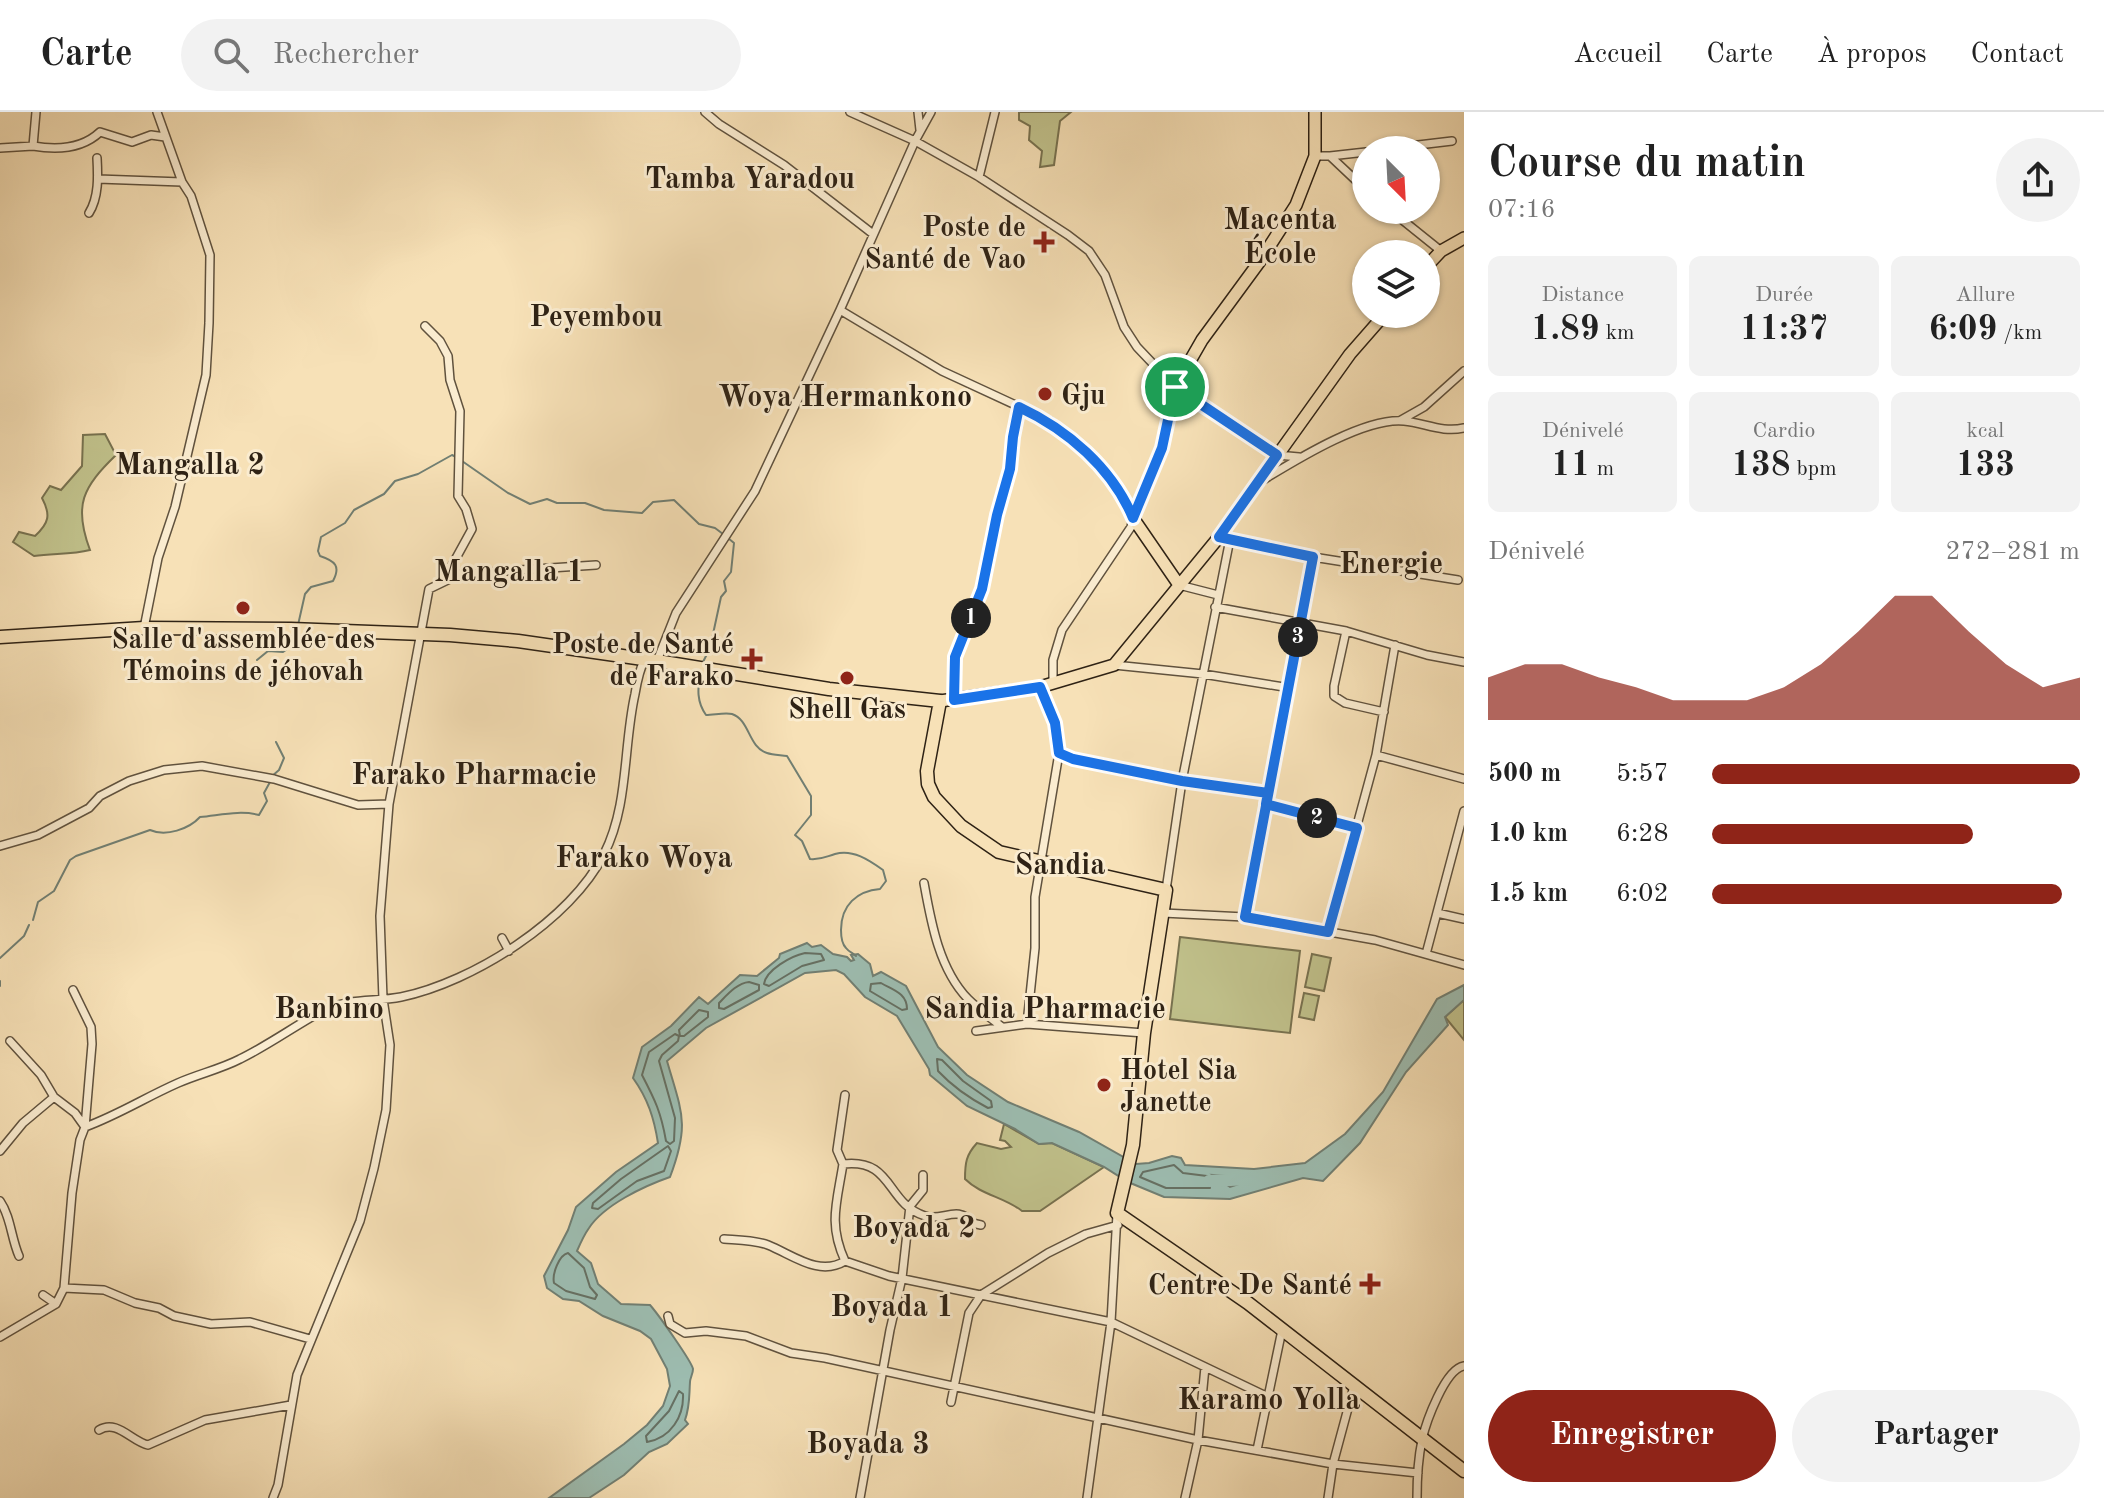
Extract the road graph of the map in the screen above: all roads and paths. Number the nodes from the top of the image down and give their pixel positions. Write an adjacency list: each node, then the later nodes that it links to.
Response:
1 (36, 112): 14 (street)
2 (157, 112): 10 (street)
3 (705, 112): 26 (street)
4 (850, 112): 11 (street)
5 (918, 112): 9 (street)
6 (931, 112): 9 (street)
7 (995, 112): 20 (street)
8 (1315, 112): 17 (main road)
9 (920, 132): 11 (street)
10 (165, 137): 14 (street); 23 (street)
11 (915, 141): 20 (street); 26 (street)
12 (1452, 141): 13 (street)
13 (1440, 142)
14 (33, 146): 15 (street)
15 (0, 148)
16 (1352, 154): 18 (street)
17 (1315, 156): 18 (street); 33 (main road)
18 (1330, 156): 21 (street)
19 (97, 158): 22 (street)
20 (979, 177): 33 (street)
21 (1352, 177)
22 (98, 179): 23 (street); 24 (street)
23 (182, 182): 50 (street)
24 (89, 213)
25 (1407, 224): 28 (street)
26 (873, 234): 29 (street)
27 (1464, 238): 28 (main road)
28 (1441, 251)
29 (840, 310): 34 (street); 55 (street)
30 (425, 326): 44 (street)
31 (1373, 328): 37 (main road)
32 (1464, 371): 35 (street)
33 (1175, 387): 37 (street); 40 (main road)
34 (1019, 407): 40 (street); 62 (street)
35 (1401, 420): 36 (street); 38 (street)
36 (1464, 428)
37 (1277, 455): 38 (street); 39 (main road)
38 (1299, 457): 39 (street)
39 (1258, 483): 41 (main road)
40 (1133, 518): 46 (main road); 59 (street)
41 (1224, 538): 42 (street); 46 (main road); 47 (street)
42 (1313, 557): 45 (street); 49 (street)
43 (596, 565): 44 (street)
44 (444, 580): 52 (street)
45 (1458, 580)
46 (1179, 585): 47 (street); 57 (main road)
47 (1218, 595): 48 (street)
48 (1215, 607): 49 (street); 58 (street)
49 (1301, 622): 51 (street); 61 (street)
50 (144, 628): 52 (highway); 53 (highway)
51 (1346, 631): 54 (street); 64 (street)
52 (420, 634): 55 (highway); 70 (street)
53 (0, 637)
54 (1395, 645): 56 (street); 64 (street)
55 (651, 660): 63 (highway); 86 (street)
56 (1464, 662)
57 (1114, 665): 58 (street); 59 (main road)
58 (1203, 674): 61 (street); 68 (street)
59 (1053, 682): 60 (main road)
60 (1040, 687): 62 (main road); 65 (street)
61 (1290, 688): 69 (street)
62 (954, 700): 63 (main road)
63 (940, 701): 77 (highway)
64 (1384, 712): 66 (street)
65 (1059, 753): 68 (street); 77 (street)
66 (1376, 755): 67 (street); 73 (street)
67 (1464, 779)
68 (1182, 781): 69 (street); 79 (street)
69 (1268, 793): 71 (street)
70 (389, 804): 74 (street); 90 (street)
71 (1266, 804): 73 (street); 82 (street)
72 (1464, 811): 75 (street)
73 (1357, 828): 84 (street)
74 (0, 846)
75 (1454, 851): 76 (street); 81 (street)
76 (1464, 853)
77 (1041, 862): 79 (highway); 91 (street)
78 (924, 883): 92 (street)
79 (1166, 890): 80 (highway)
80 (1163, 913): 82 (street); 94 (highway)
81 (1437, 913): 83 (street); 87 (street)
82 (1245, 917): 84 (street)
83 (1464, 919)
84 (1328, 932): 87 (street)
85 (502, 938): 86 (street)
86 (509, 951): 90 (street)
87 (1426, 954): 88 (street)
88 (1464, 965)
89 (73, 990): 98 (street)
90 (383, 999): 98 (street); 118 (street)
91 (1027, 1024): 92 (street); 94 (street)
92 (1002, 1027): 93 (street)
93 (976, 1031)
94 (1144, 1033): 104 (highway)
95 (10, 1041): 97 (street)
96 (845, 1095): 100 (street)
97 (54, 1097): 98 (street); 99 (street)
98 (85, 1127): 110 (street)
99 (0, 1151)
100 (843, 1164): 103 (street); 108 (street)
101 (923, 1175): 103 (street)
102 (0, 1201): 107 (street)
103 (910, 1206): 105 (street); 109 (street)
104 (1117, 1219): 112 (street); 115 (street); 116 (highway)
105 (981, 1225)
106 (724, 1239): 108 (street)
107 (19, 1256)
108 (845, 1261): 109 (street)
109 (902, 1278): 112 (street); 121 (street)
110 (64, 1288): 113 (street); 118 (street)
111 (43, 1295): 113 (street)
112 (981, 1295): 115 (street); 123 (street)
113 (56, 1304): 117 (street)
114 (668, 1316): 121 (street)
115 (1111, 1322): 120 (street); 127 (street)
116 (1282, 1330): 122 (highway); 124 (street)
117 (0, 1337)
118 (310, 1339): 126 (street)
119 (1464, 1366): 129 (street)
120 (1205, 1367): 124 (street); 130 (street)
121 (882, 1372): 123 (street); 136 (street)
122 (1354, 1386): 129 (highway); 132 (street)
123 (953, 1388): 125 (street); 127 (street)
124 (1268, 1397): 131 (street)
125 (951, 1402)
126 (291, 1405): 128 (street); 135 (street)
127 (1097, 1418): 130 (street); 137 (street)
128 (99, 1430)
129 (1422, 1439): 133 (highway); 134 (street)
130 (1198, 1440): 131 (street); 138 (street)
131 (1257, 1450): 132 (street)
132 (1333, 1464): 134 (street); 139 (street)
133 (1464, 1471)
134 (1418, 1473): 140 (street)
135 (273, 1498)
136 (860, 1498)
137 (1087, 1498)
138 (1185, 1498)
139 (1328, 1498)
140 (1417, 1498)

